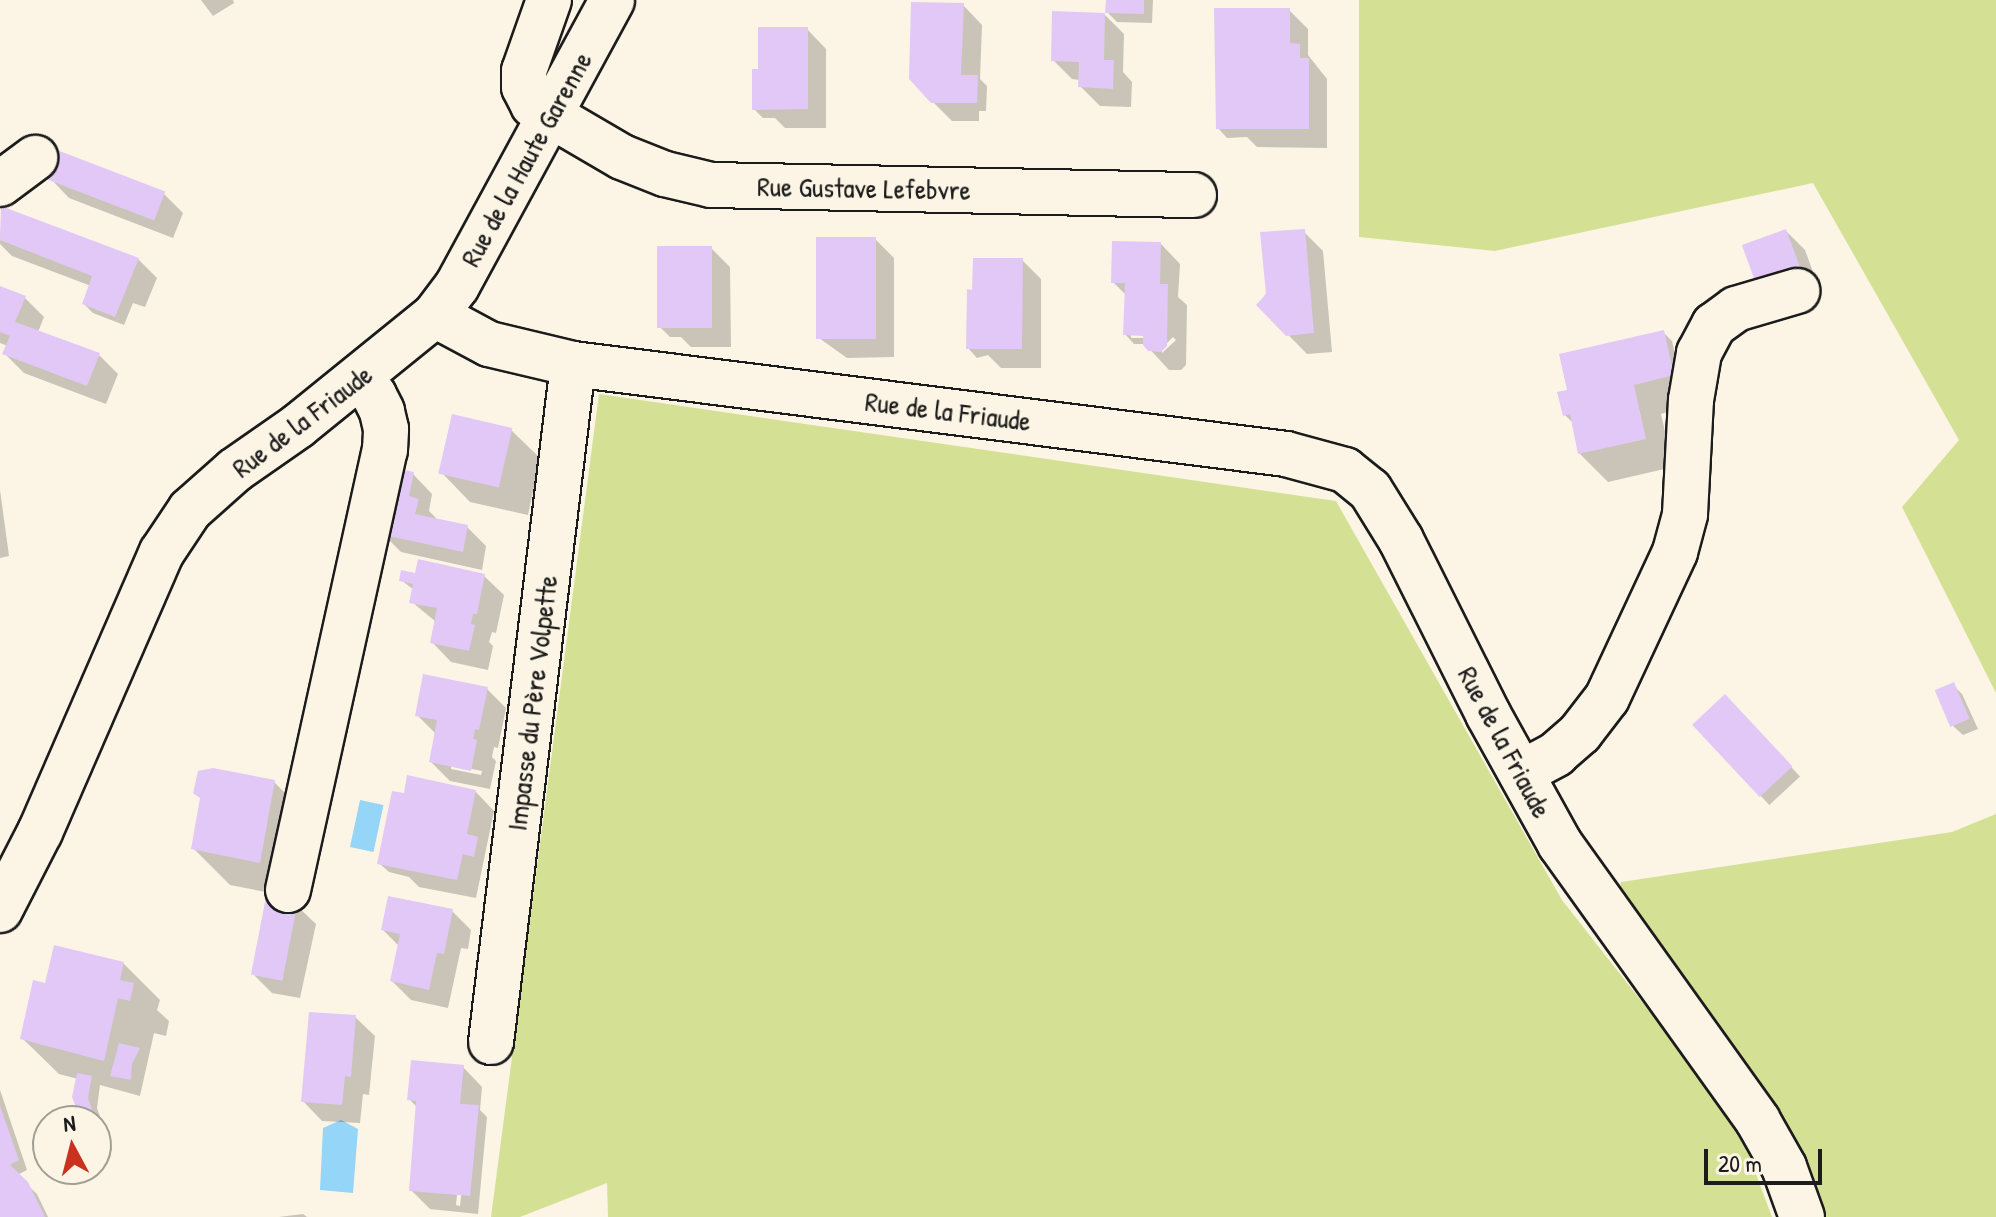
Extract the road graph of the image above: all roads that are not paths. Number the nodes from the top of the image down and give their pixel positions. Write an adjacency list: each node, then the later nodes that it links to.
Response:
1 (549, 0): 3 (street)
2 (612, 0): 3 (street, Rue de la Haute Garenne)
3 (548, 117): 6 (street, Rue Gustave Lefebvre); 8 (street, Rue de la Haute Garenne)
4 (35, 158): 5 (street)
5 (0, 184)
6 (1194, 195)
7 (1797, 291): 11 (street)
8 (435, 315): 9 (street, Rue de la Friaude); 10 (street, Rue de la Friaude)
9 (573, 364): 11 (street, Rue de la Friaude); 14 (street, Impasse du Père Volpette)
10 (359, 379): 12 (street); 13 (street, Rue de la Friaude)
11 (1521, 773): 15 (street, Rue de la Friaude)
12 (288, 890)
13 (0, 910)
14 (491, 1042)
15 (1802, 1217)

